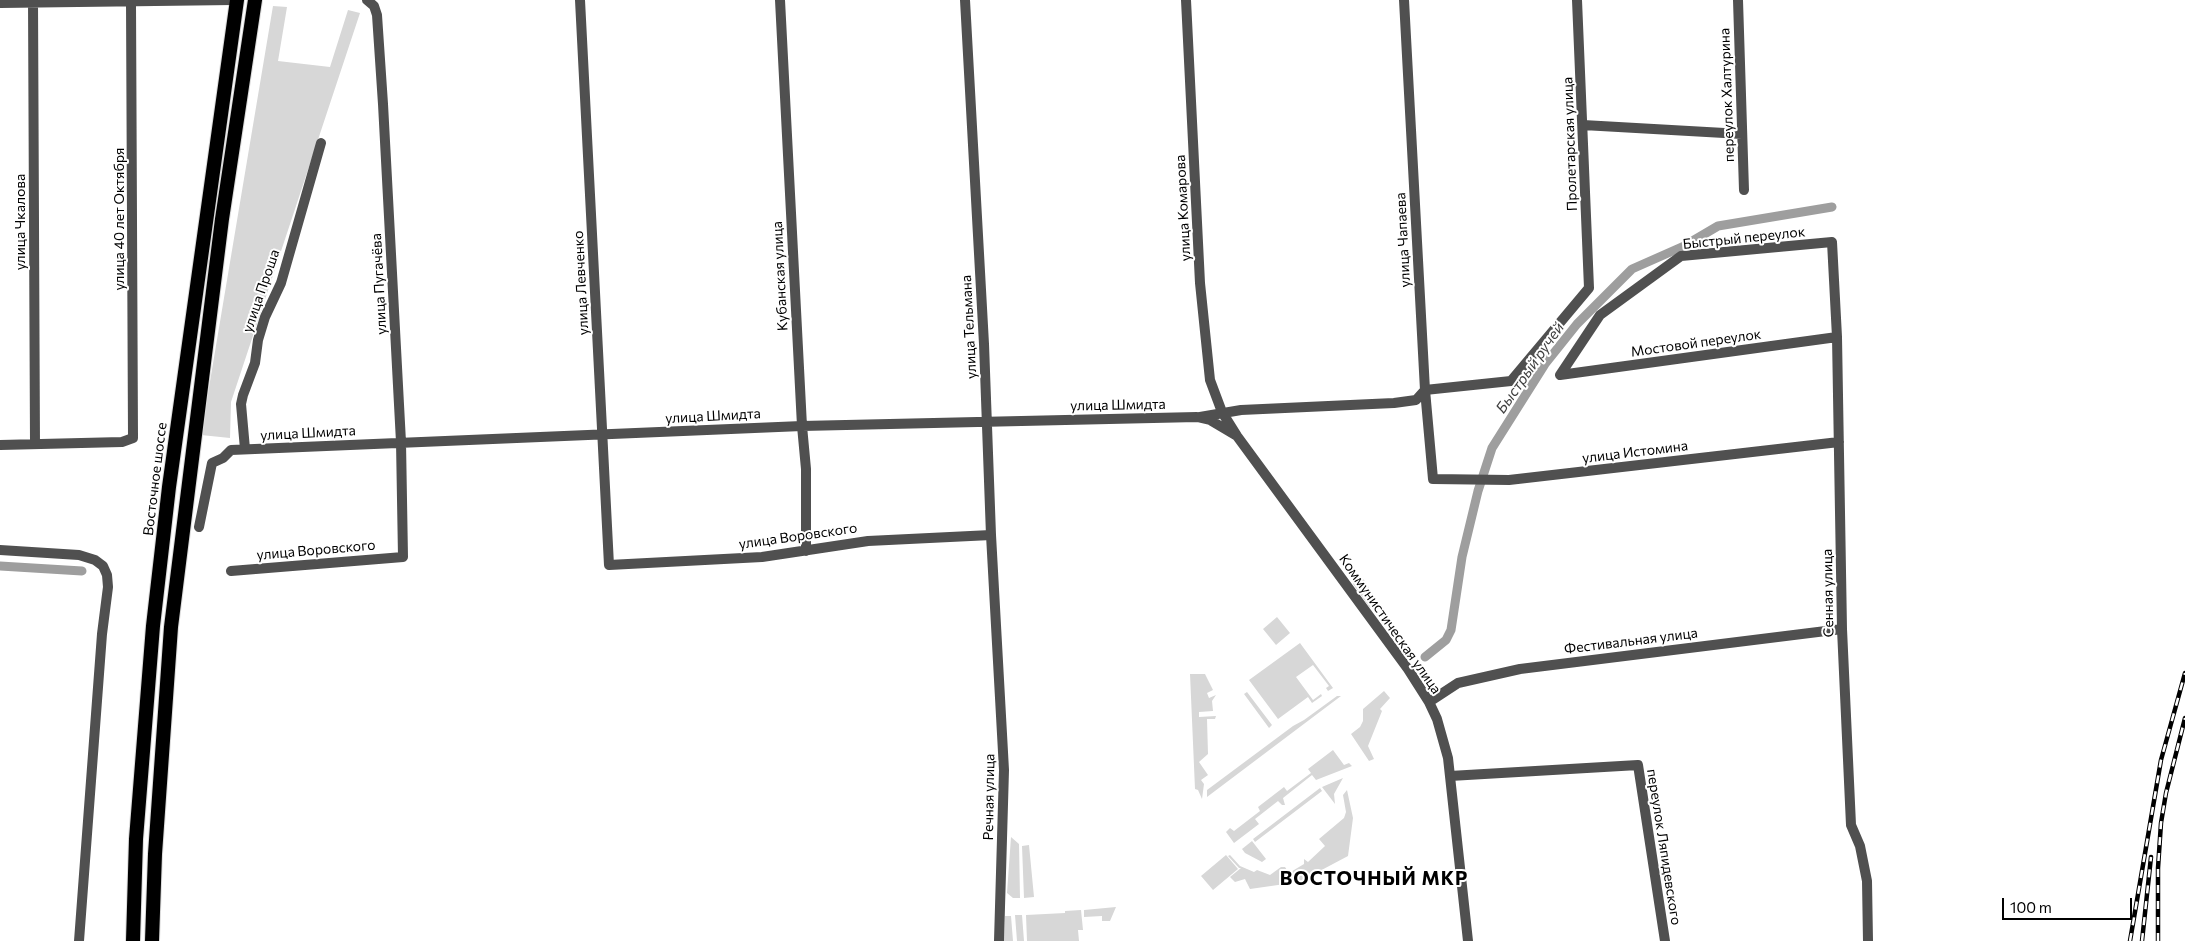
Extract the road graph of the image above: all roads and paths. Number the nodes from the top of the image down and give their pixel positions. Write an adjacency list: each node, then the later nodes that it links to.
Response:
1 (233, 0): 14 (street)
2 (237, 0): 49 (highway, Восточное шоссе)
3 (255, 0): 50 (highway)
4 (367, 0): 16 (street)
5 (375, 0): 16 (street, улица Пугачёва)
6 (580, 0): 29 (street, улица Левченко)
7 (780, 0): 28 (street, Кубанская улица)
8 (965, 0): 27 (street, улица Тельмана)
9 (1186, 0): 25 (street, улица Комарова)
10 (1404, 0): 24 (street, улица Чапаева)
11 (1577, 0): 17 (street, Пролетарская улица)
12 (1738, 0): 18 (street, переулок Халтурина)
13 (33, 1): 14 (street); 15 (street); 33 (street, улица Чкалова)
14 (131, 2): 33 (street, улица 40 лет Октября)
15 (0, 3)
16 (376, 11): 31 (street, улица Пугачёва)
17 (1583, 125): 18 (street); 24 (street, Пролетарская улица)
18 (1742, 134): 20 (street, переулок Халтурина)
19 (321, 143): 35 (street, улица Проша)
20 (1744, 190)
21 (1832, 242): 22 (street, Сенная улица); 23 (street, Быстрый переулок)
22 (1837, 337): 23 (street, Мостовой переулок); 32 (street, Сенная улица)
23 (1560, 375)
24 (1425, 390): 25 (street, улица Шмидта); 36 (street, улица Чапаева)
25 (1222, 412): 26 (street, улица Шмидта); 30 (street, Коммунистическая улица)
26 (1197, 417): 27 (street, улица Шмидта); 30 (street, улица Шмидта)
27 (986, 421): 28 (street, улица Шмидта); 38 (street, улица Тельмана)
28 (802, 426): 29 (street, улица Шмидта); 40 (street, Кубанская улица)
29 (603, 434): 31 (street, улица Шмидта); 42 (street, улица Левченко)
30 (1237, 436): 46 (street, Коммунистическая улица)
31 (402, 442): 35 (street, улица Шмидта); 41 (street, улица Пугачёва)
32 (1839, 442): 36 (street, улица Истомина); 44 (street, Сенная улица)
33 (35, 444): 34 (street)
34 (0, 445)
35 (245, 449): 37 (street, улица Шмидта)
36 (1433, 479)
37 (199, 527)
38 (990, 536): 40 (street, улица Воровского); 45 (street, улица Тельмана)
39 (0, 550): 48 (street)
40 (806, 551): 42 (street, улица Воровского)
41 (403, 556): 43 (street, улица Воровского)
42 (609, 565)
43 (231, 571)
44 (1842, 628): 46 (street, Фестивальная улица); 54 (street, Сенная улица)
45 (997, 653): 51 (street, Речная улица)
46 (1429, 702): 47 (street, Коммунистическая улица)
47 (1450, 776): 52 (street, Коммунистическая улица); 53 (street, переулок Ляпидевского)
48 (78, 941)
49 (133, 941)
50 (152, 941)
51 (999, 941)
52 (1468, 941)
53 (1665, 941)
54 (1868, 941)

